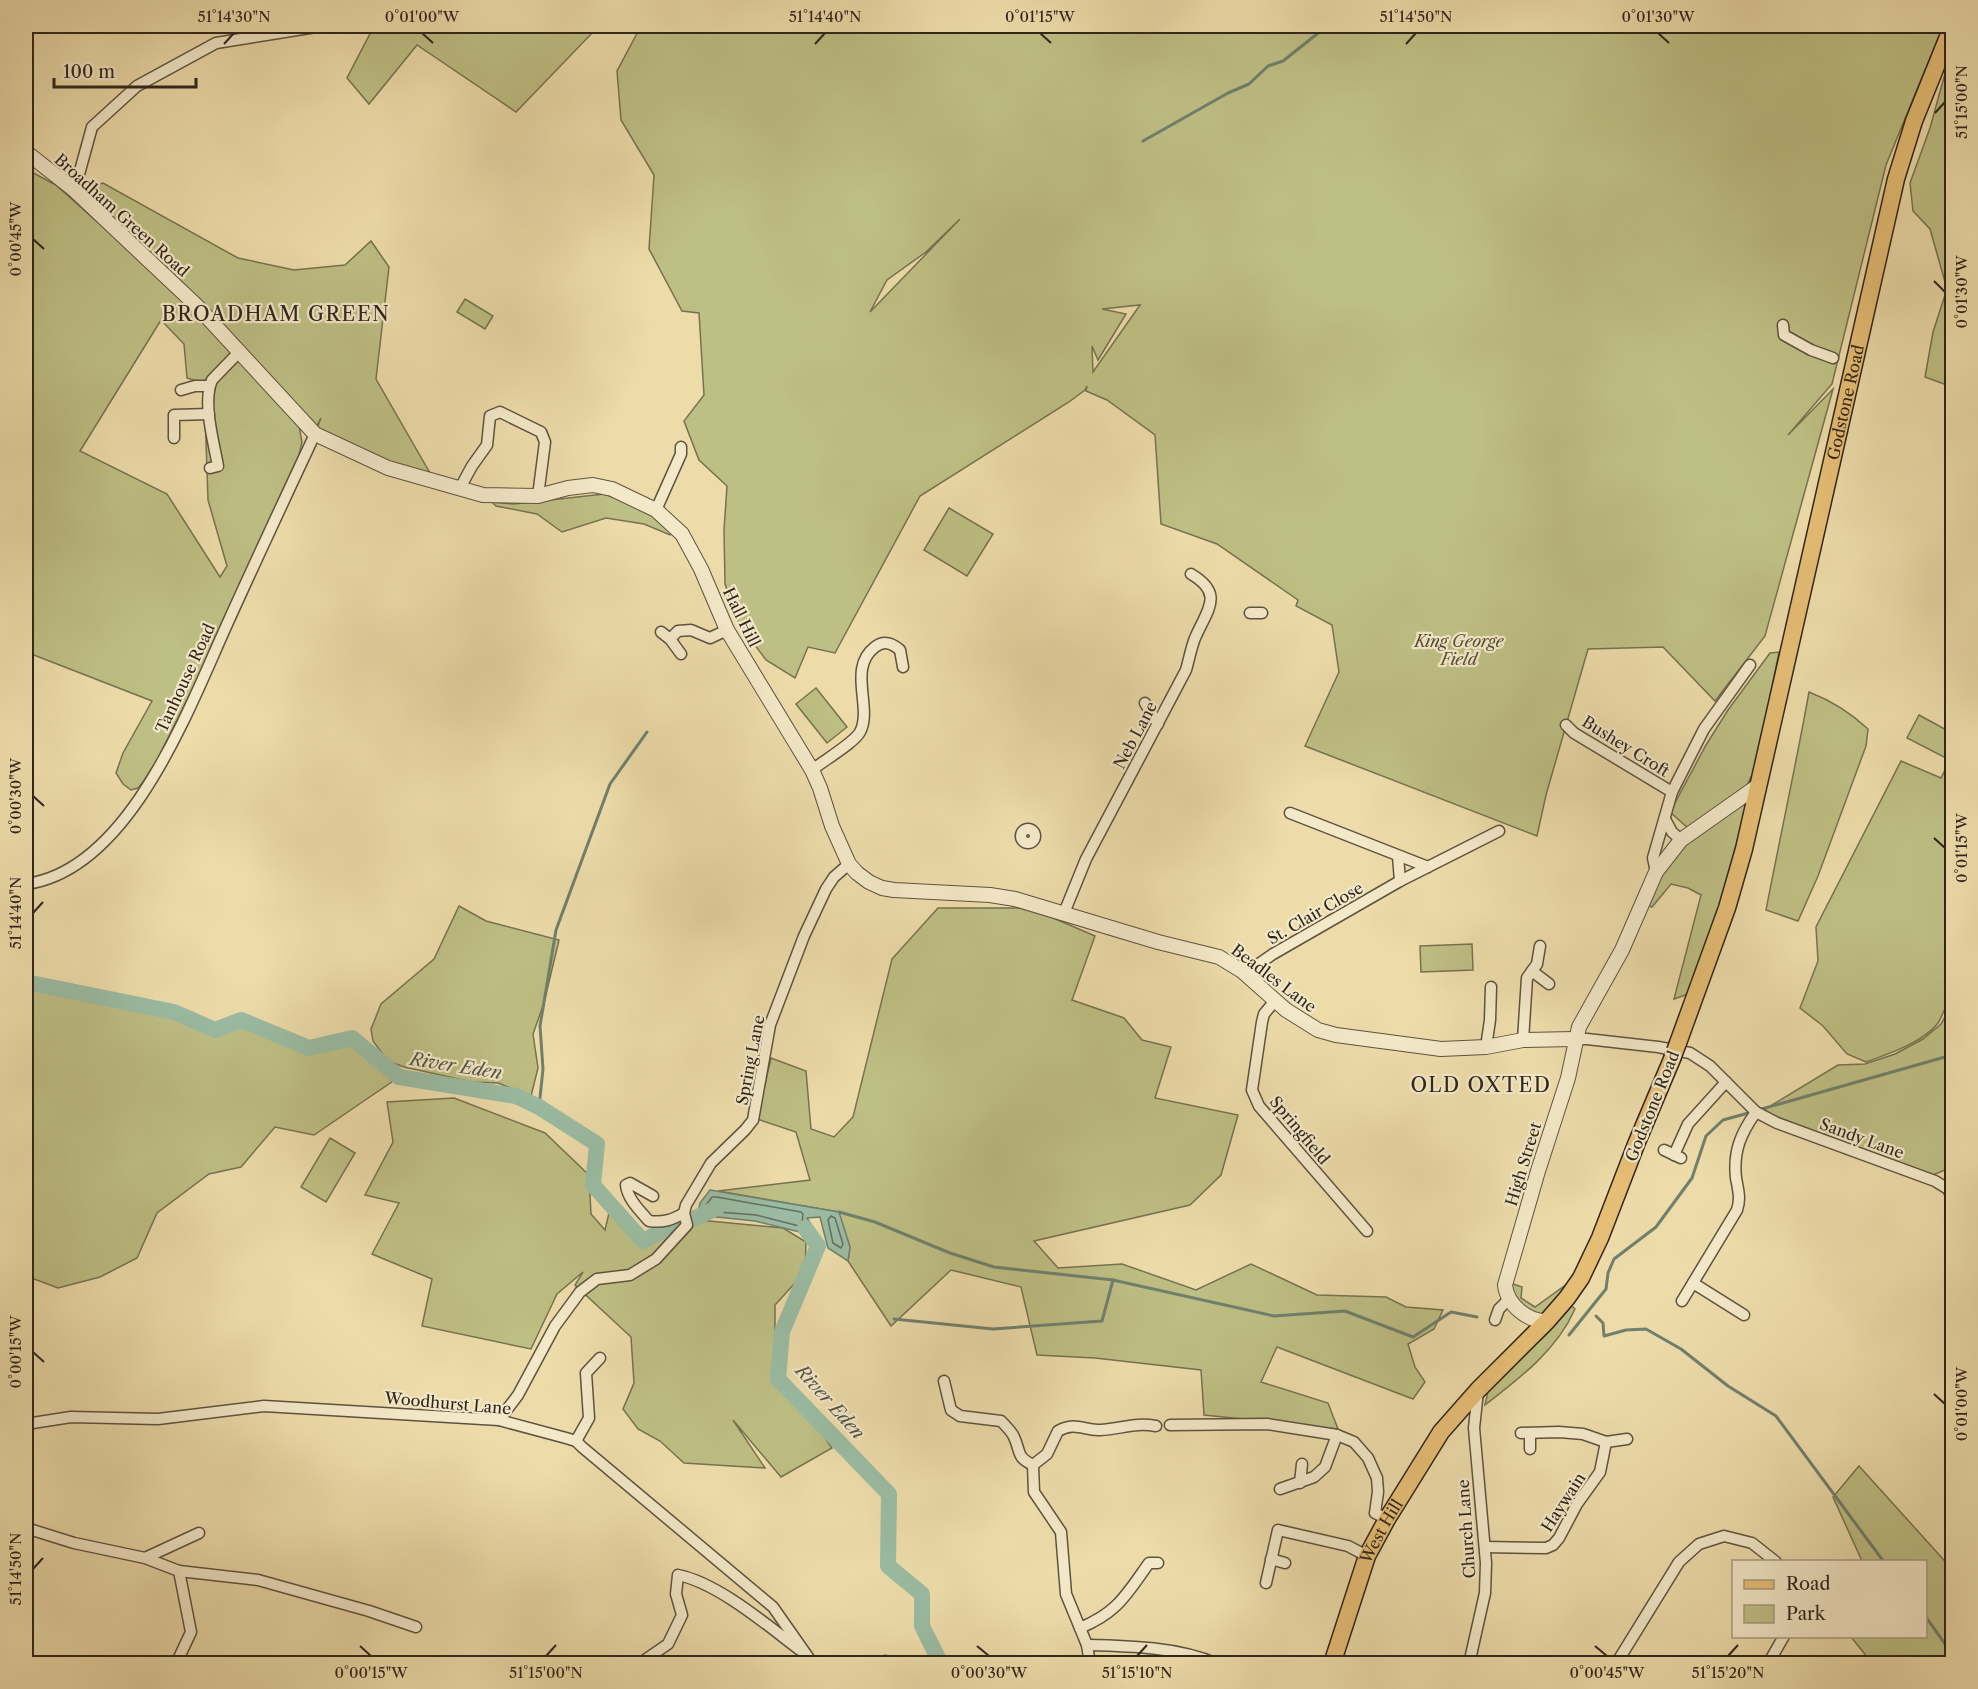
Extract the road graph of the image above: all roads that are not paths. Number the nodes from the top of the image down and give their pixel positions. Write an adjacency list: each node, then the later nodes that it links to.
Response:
1 (322, 26): 4 (street)
2 (1953, 27): 31 (main road, Godstone Road)
3 (26, 152): 4 (street, Broadham Green Road)
4 (73, 189): 6 (street, Broadham Green Road)
5 (1783, 325): 7 (street)
6 (240, 351): 8 (street); 11 (street, Broadham Green Road)
7 (1833, 358)
8 (209, 386): 9 (street); 10 (street)
9 (180, 390)
10 (209, 414): 12 (street); 14 (street)
11 (315, 434): 15 (street, Hall Hill); 42 (street, Tanhouse Road)
12 (174, 438)
13 (681, 447): 17 (street)
14 (210, 468)
15 (460, 488): 16 (street, Hall Hill); 16 (street)
16 (538, 496): 17 (street, Hall Hill)
17 (656, 510): 21 (street, Hall Hill)
18 (1191, 574): 28 (street, Neb Lane)
19 (1250, 613): 20 (street)
20 (1262, 613)
21 (727, 630): 23 (street); 30 (street, Hall Hill)
22 (661, 632): 23 (street)
23 (670, 639): 24 (street)
24 (681, 654)
25 (1750, 665): 32 (street)
26 (903, 668): 30 (street)
27 (1144, 703): 28 (street)
28 (1158, 723): 43 (street, Neb Lane)
29 (1566, 725): 32 (street, Bushey Croft)
30 (812, 770): 38 (street, Hall Hill)
31 (1759, 784): 36 (street); 66 (main road, Godstone Road)
32 (1672, 792): 34 (street)
33 (1290, 813): 37 (street)
34 (1665, 819): 36 (street); 40 (street)
35 (1499, 831): 39 (street, St. Clair Close)
36 (1681, 840): 40 (street)
37 (1398, 855): 39 (street); 41 (street)
38 (849, 864): 43 (street, Hall Hill); 58 (street, Spring Lane)
39 (1428, 867): 41 (street, St. Clair Close)
40 (1656, 872): 50 (street)
41 (1400, 882): 46 (street, St. Clair Close)
42 (26, 884)
43 (1064, 913): 46 (street, Beadles Lane)
44 (1540, 946): 45 (street)
45 (1532, 971): 47 (street); 51 (street)
46 (1249, 977): 49 (street, Beadles Lane)
47 (1549, 984)
48 (1491, 987): 52 (street)
49 (1274, 1002): 52 (street, Beadles Lane); 59 (street, Springfield)
50 (1575, 1039): 51 (street, Beadles Lane); 53 (street, Sandy Lane); 61 (street, High Street)
51 (1523, 1040): 52 (street, Beadles Lane)
52 (1486, 1047)
53 (1726, 1082): 54 (street, Sandy Lane); 55 (street)
54 (1753, 1109): 57 (street, Sandy Lane); 60 (street)
55 (1673, 1154)
56 (653, 1196): 58 (street)
57 (1953, 1197)
58 (684, 1213): 72 (street, Spring Lane)
59 (1367, 1231)
60 (1693, 1283): 62 (street); 64 (street)
61 (1509, 1299): 63 (street); 65 (street)
62 (1682, 1301)
63 (1525, 1315): 66 (street); 67 (street)
64 (1744, 1315)
65 (1495, 1320)
66 (1547, 1321): 67 (main road, Godstone Road)
67 (1518, 1351): 70 (main road, Godstone Road)
68 (600, 1358): 79 (street)
69 (944, 1381): 83 (street)
70 (1478, 1390): 71 (main road, West Hill); 76 (street, Church Lane)
71 (1459, 1412): 76 (street); 86 (main road, West Hill)
72 (499, 1420): 73 (street, Woodhurst Lane); 79 (street, Woodhurst Lane)
73 (26, 1424)
74 (1170, 1425): 77 (street)
75 (1156, 1426): 83 (street)
76 (1474, 1426): 89 (street, Church Lane)
77 (1337, 1435): 84 (street); 86 (street)
78 (1627, 1439): 80 (street)
79 (576, 1441): 102 (street, Woodhurst Lane)
80 (1606, 1442): 81 (street); 89 (street, Haywain)
81 (1530, 1449)
82 (1302, 1464): 84 (street)
83 (1033, 1465): 99 (street)
84 (1300, 1483): 85 (street)
85 (1280, 1489)
86 (1387, 1519): 90 (main road, West Hill)
87 (26, 1528): 91 (street)
88 (199, 1533): 91 (street)
89 (1485, 1547): 108 (street, Church Lane)
90 (1367, 1556): 92 (street); 107 (main road, West Hill)
91 (145, 1558): 96 (street)
92 (1271, 1559): 95 (street); 97 (street)
93 (1773, 1560): 109 (street)
94 (1150, 1561): 99 (street)
95 (1285, 1563)
96 (179, 1571): 98 (street); 103 (street)
97 (1266, 1583)
98 (416, 1627)
99 (1080, 1628): 101 (street)
100 (1784, 1638): 110 (street)
101 (1087, 1645): 105 (street); 106 (street)
102 (808, 1659): 104 (street)
103 (176, 1664)
104 (639, 1664)
105 (1090, 1664)
106 (1217, 1664)
107 (1332, 1664)
108 (1469, 1664)
109 (1616, 1664)
110 (1768, 1664)

